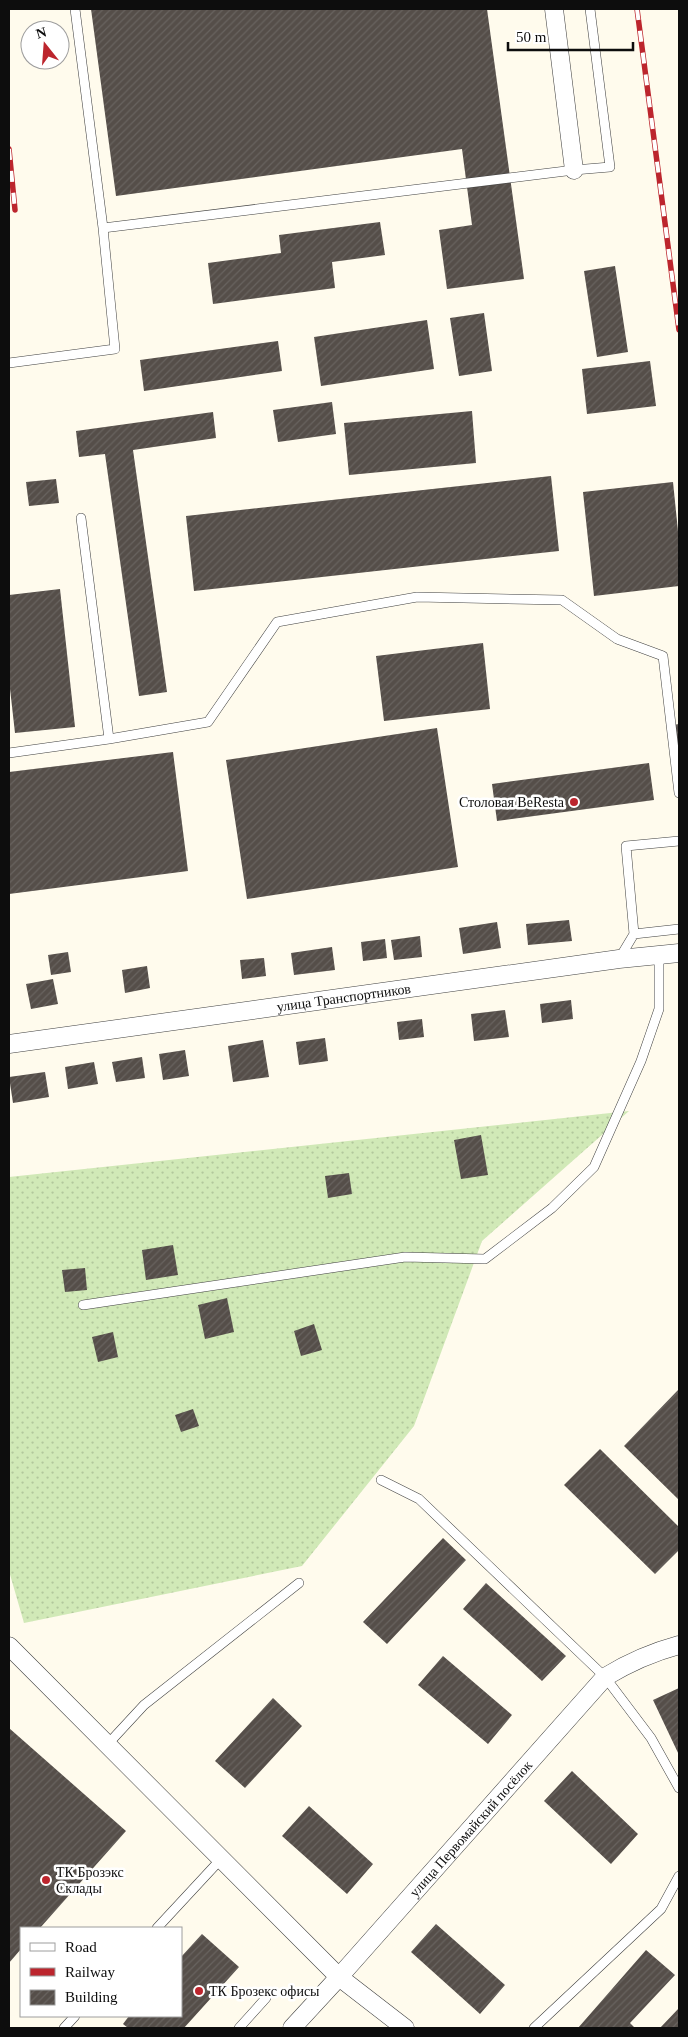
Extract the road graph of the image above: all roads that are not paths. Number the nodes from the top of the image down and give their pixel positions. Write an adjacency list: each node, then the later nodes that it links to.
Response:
1 (74, 9): 5 (lane)
2 (554, 9): 4 (street)
3 (590, 9): 4 (lane)
4 (574, 170): 5 (lane)
5 (103, 228): 6 (lane)
6 (9, 363)
7 (81, 518): 8 (lane)
8 (110, 739): 9 (lane); 10 (lane)
9 (9, 752)
10 (679, 794)
11 (679, 841): 13 (lane)
12 (679, 929): 13 (lane)
13 (634, 934): 16 (lane)
14 (679, 953): 15 (street, улица Транспортников)
15 (659, 955): 16 (street, улица Транспортников); 18 (lane)
16 (619, 959): 17 (street, улица Транспортников)
17 (9, 1044)
18 (83, 1304)
19 (381, 1480): 23 (lane)
20 (299, 1583): 24 (lane)
21 (679, 1645): 23 (street, улица Первомайский посёлок)
22 (9, 1646): 24 (street)
23 (605, 1677): 25 (lane); 29 (street, улица Первомайский посёлок)
24 (107, 1745): 26 (street)
25 (679, 1788)
26 (221, 1859): 28 (lane); 29 (street)
27 (679, 1876): 36 (lane)
28 (158, 1927)
29 (339, 1976): 34 (street, улица Первомайский посёлок); 35 (street)
30 (266, 1998): 33 (lane)
31 (74, 2017): 32 (lane)
32 (64, 2028)
33 (238, 2028)
34 (292, 2028)
35 (405, 2028)
36 (534, 2028)

